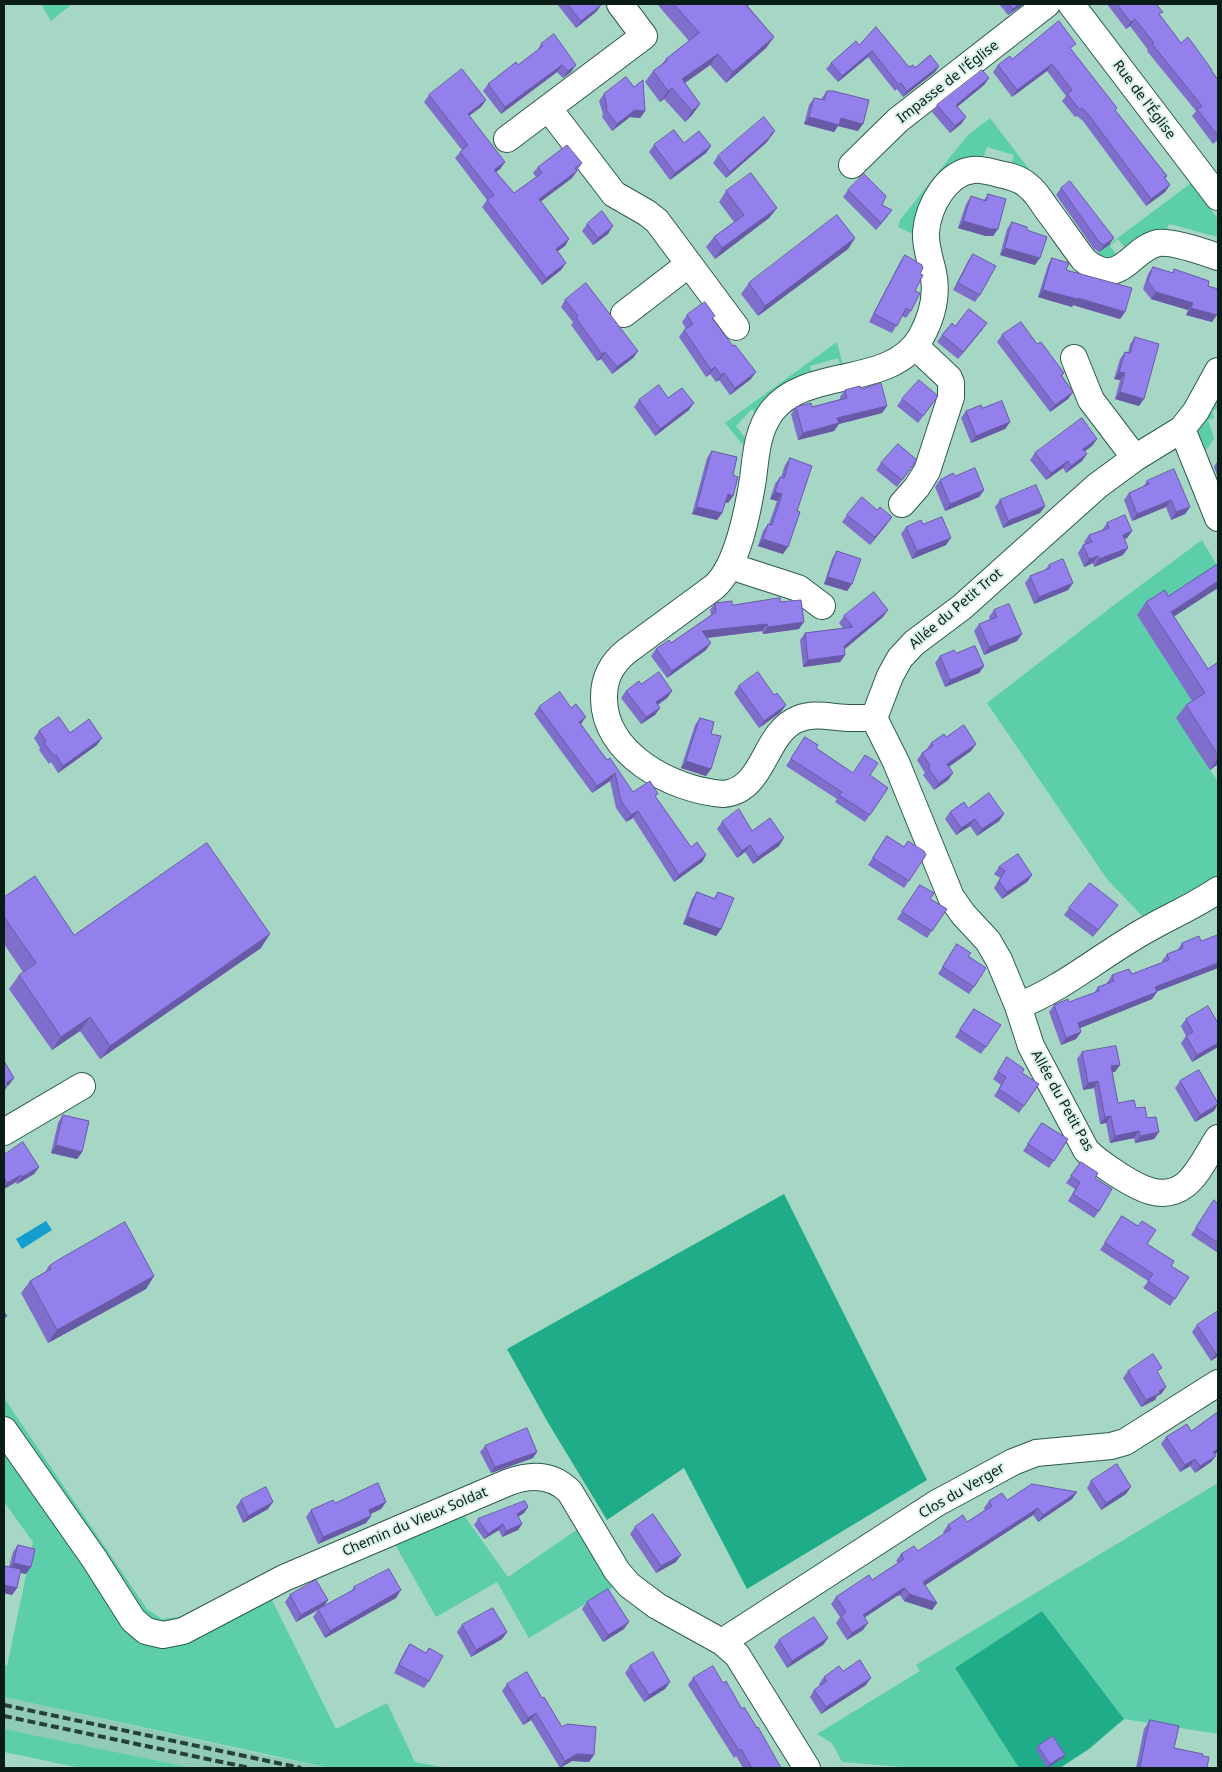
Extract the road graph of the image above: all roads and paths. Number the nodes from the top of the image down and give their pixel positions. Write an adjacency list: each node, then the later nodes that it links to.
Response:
1 (620, 4): 4 (street)
2 (1047, 4): 6 (street, Impasse de l'Église)
3 (1071, 4): 7 (street, Rue de l'Église)
4 (549, 109): 5 (street); 9 (street)
5 (507, 139)
6 (852, 165)
7 (1218, 197)
8 (1218, 257): 12 (street)
9 (689, 264): 10 (street); 11 (street)
10 (624, 314)
11 (736, 327)
12 (915, 346): 17 (street); 19 (street)
13 (1074, 358): 16 (street)
14 (1218, 371): 15 (street, Allée du Petit Trot)
15 (1182, 429): 16 (street, Allée du Petit Trot); 18 (street)
16 (1135, 458): 21 (street, Allée du Petit Trot)
17 (902, 504)
18 (1218, 518)
19 (730, 566): 20 (street); 21 (street)
20 (822, 606)
21 (874, 718): 23 (street, Allée du Petit Pas)
22 (1218, 890): 23 (street)
23 (1018, 1006): 26 (street, Allée du Petit Pas)
24 (82, 1086): 25 (street)
25 (4, 1132)
26 (1218, 1138)
27 (1218, 1383): 29 (street, Clos du Verger)
28 (4, 1430): 29 (street, Chemin du Vieux Soldat)
29 (722, 1642): 30 (street, Chemin du Vieux Soldat)
30 (807, 1768)

